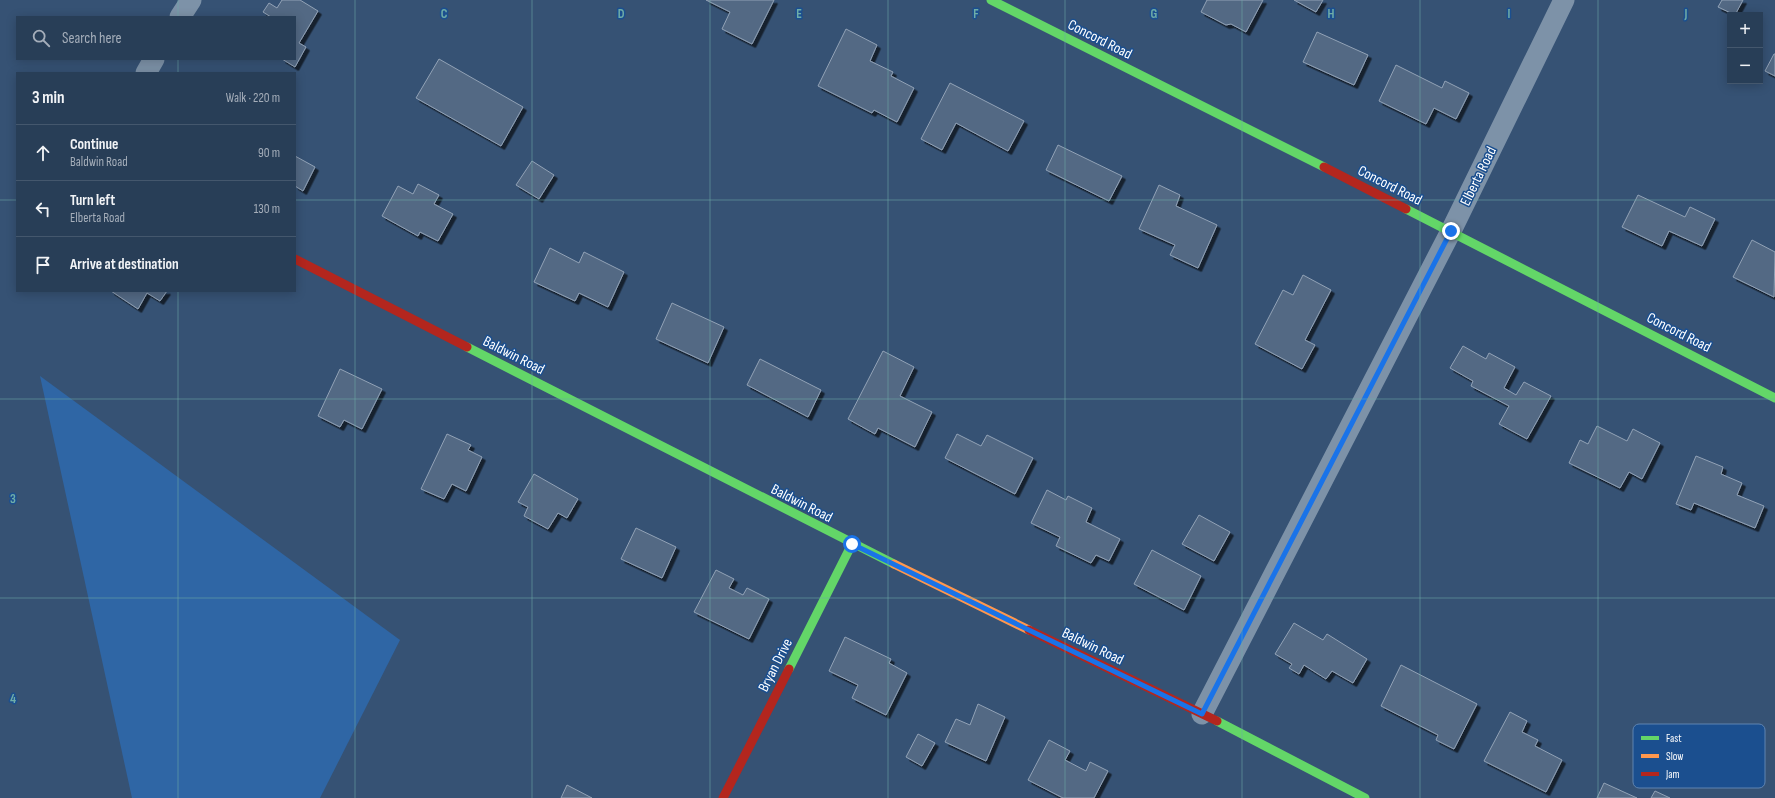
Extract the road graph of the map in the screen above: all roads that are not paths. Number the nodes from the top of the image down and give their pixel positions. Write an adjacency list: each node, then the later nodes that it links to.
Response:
1 (191, 0): 4 (street)
2 (991, 0): 7 (street, Concord Road)
3 (1564, 0): 7 (street, Elberta Road)
4 (181, 16)
5 (153, 60): 6 (street)
6 (147, 72)
7 (1451, 231): 9 (street, Concord Road); 11 (street, Elberta Road)
8 (296, 260): 10 (street, Baldwin Road)
9 (1775, 398)
10 (852, 544): 11 (street, Baldwin Road); 12 (street, Bryan Drive)
11 (1202, 714): 13 (street, Baldwin Road)
12 (723, 798)
13 (1364, 798)

